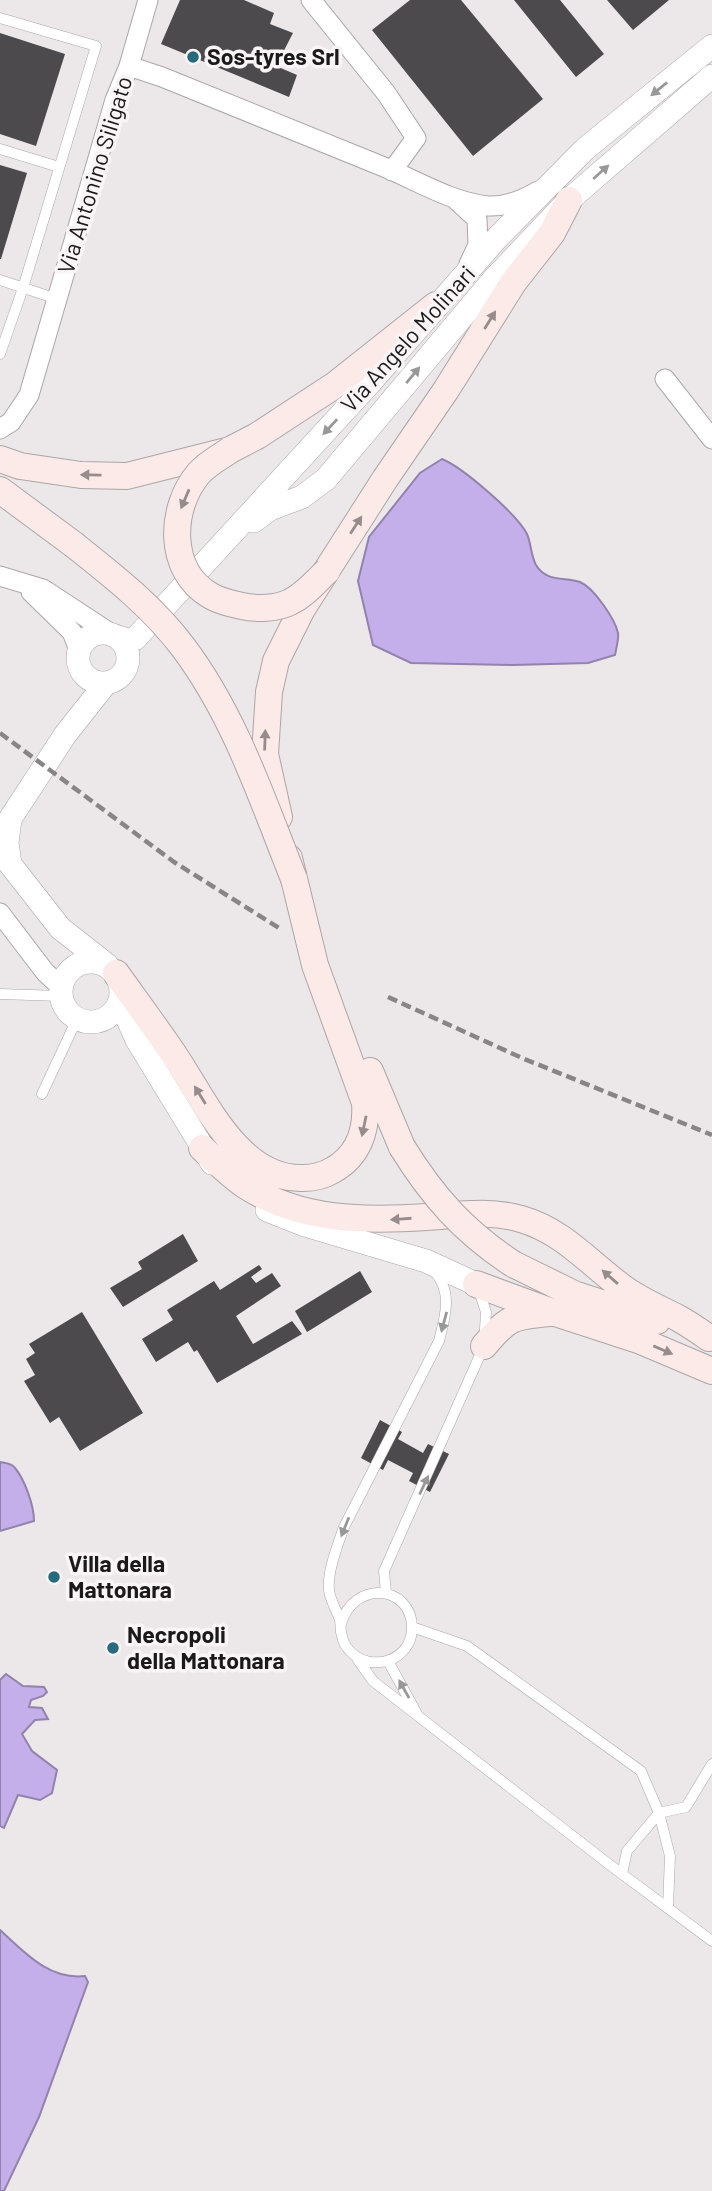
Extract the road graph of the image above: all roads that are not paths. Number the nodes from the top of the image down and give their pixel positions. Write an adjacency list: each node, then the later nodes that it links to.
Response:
1 (148, 0): 5 (street)
2 (311, 0): 9 (street)
3 (0, 18): 8 (lane)
4 (712, 46): 10 (street, Via Angelo Molinari, one-way to 10)
5 (129, 66): 9 (street, Via Antonino Siligato); 15 (street, Via Antonino Siligato)
6 (712, 76): 10 (street, Via Angelo Molinari, one-way to 6)
7 (0, 149): 8 (lane)
8 (59, 167): 14 (lane)
9 (392, 171): 11 (street, Via Antonino Siligato)
10 (560, 191): 11 (street, Via Antonino Siligato); 12 (street, Via Angelo Molinari); 24 (main road, one-way to 10); 26 (street, Via Angelo Molinari, one-way to 10)
11 (453, 198): 12 (street, Via Antonino Siligato)
12 (463, 277): 16 (street, Via Angelo Molinari)
13 (0, 281): 14 (lane)
14 (23, 288): 15 (lane); 17 (lane)
15 (57, 299): 19 (street, Via Antonino Siligato)
16 (436, 306): 21 (main road); 26 (street, Via Angelo Molinari, one-way to 26)
17 (0, 354)
18 (665, 379): 20 (street)
19 (0, 429)
20 (712, 439)
21 (230, 450): 22 (main road, one-way to 22); 24 (main road, one-way to 24, bridge)
22 (0, 459)
23 (0, 490): 31 (main road, bridge)
24 (327, 571): 31 (main road, one-way to 24, bridge)
25 (4, 577): 26 (street); 27 (street)
26 (119, 643): 27 (street); 29 (street)
27 (79, 650): 28 (street)
28 (84, 674): 29 (street); 30 (street)
29 (106, 683): 30 (street)
30 (65, 734): 33 (street)
31 (297, 888): 34 (main road, one-way to 34); 45 (main road, bridge)
32 (0, 913): 35 (street)
33 (60, 928): 34 (street); 35 (street)
34 (111, 969): 35 (street); 37 (street)
35 (63, 986): 36 (lane); 38 (street)
36 (0, 994)
37 (120, 1002): 38 (street); 39 (street)
38 (87, 1021): 39 (street); 40 (lane)
39 (137, 1041): 41 (street)
40 (42, 1094)
41 (201, 1148): 42 (street); 45 (main road, one-way to 41)
42 (426, 1261): 43 (street); 49 (lane, one-way to 49)
43 (476, 1283): 44 (main road); 46 (lane)
44 (552, 1312): 46 (main road); 47 (main road, one-way to 47)
45 (710, 1339)
46 (484, 1346): 48 (lane, one-way to 46)
47 (712, 1371)
48 (386, 1593): 49 (lane); 50 (lane)
49 (341, 1624): 51 (lane)
50 (412, 1627): 52 (lane); 55 (lane)
51 (355, 1657): 52 (lane); 53 (lane)
52 (388, 1661): 53 (lane, one-way to 52)
53 (418, 1716): 56 (lane)
54 (712, 1764): 55 (lane)
55 (659, 1813): 56 (lane); 57 (lane)
56 (622, 1874): 57 (lane)
57 (668, 1908): 58 (lane)
58 (712, 1941)

